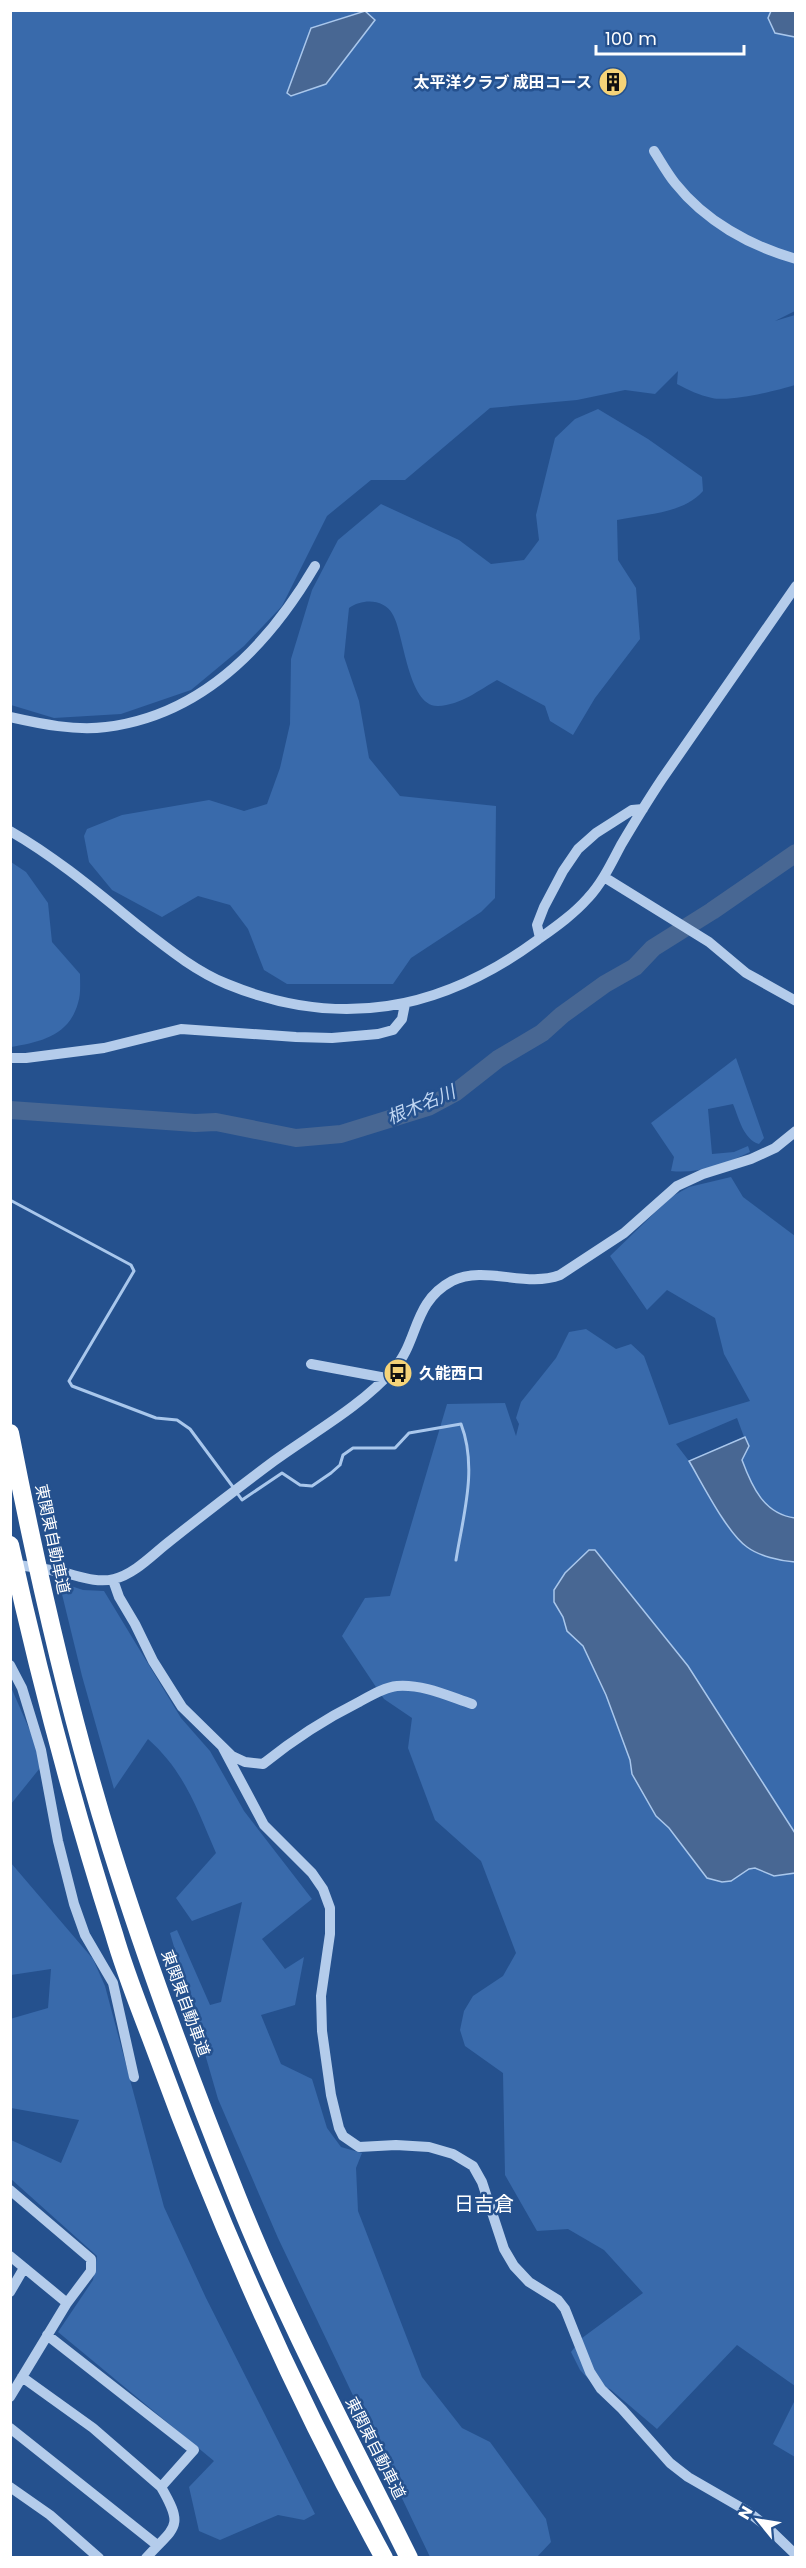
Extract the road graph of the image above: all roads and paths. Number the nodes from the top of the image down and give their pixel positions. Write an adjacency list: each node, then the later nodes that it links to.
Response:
1 (654, 152): 2 (street)
2 (795, 259)
3 (315, 566): 5 (street)
4 (795, 586): 6 (street)
5 (10, 717)
6 (643, 809): 8 (street); 9 (street)
7 (10, 831): 11 (street)
8 (604, 877): 9 (street); 10 (street)
9 (540, 938): 11 (street)
10 (795, 1001)
11 (405, 1004): 12 (street)
12 (10, 1058)
13 (795, 1131): 15 (street)
14 (311, 1364): 15 (street)
15 (386, 1378): 19 (street)
16 (10, 1433): 40 (highway, 東関東自動車道)
17 (10, 1545): 39 (highway)
18 (10, 1564): 19 (street)
19 (112, 1580): 22 (street)
20 (10, 1665): 23 (street)
21 (472, 1704): 22 (street)
22 (223, 1748): 36 (street)
23 (134, 2077)
24 (10, 2190): 28 (street)
25 (10, 2256): 26 (street)
26 (24, 2268): 27 (street); 28 (street)
27 (10, 2292)
28 (67, 2303): 29 (street)
29 (47, 2335): 30 (street); 34 (street)
30 (22, 2377): 31 (street); 34 (street)
31 (10, 2397)
32 (10, 2428): 35 (street)
33 (10, 2487): 37 (street)
34 (161, 2487): 35 (street)
35 (157, 2545): 38 (street)
36 (795, 2555)
37 (99, 2558)
38 (146, 2558)
39 (384, 2558)
40 (409, 2558)

